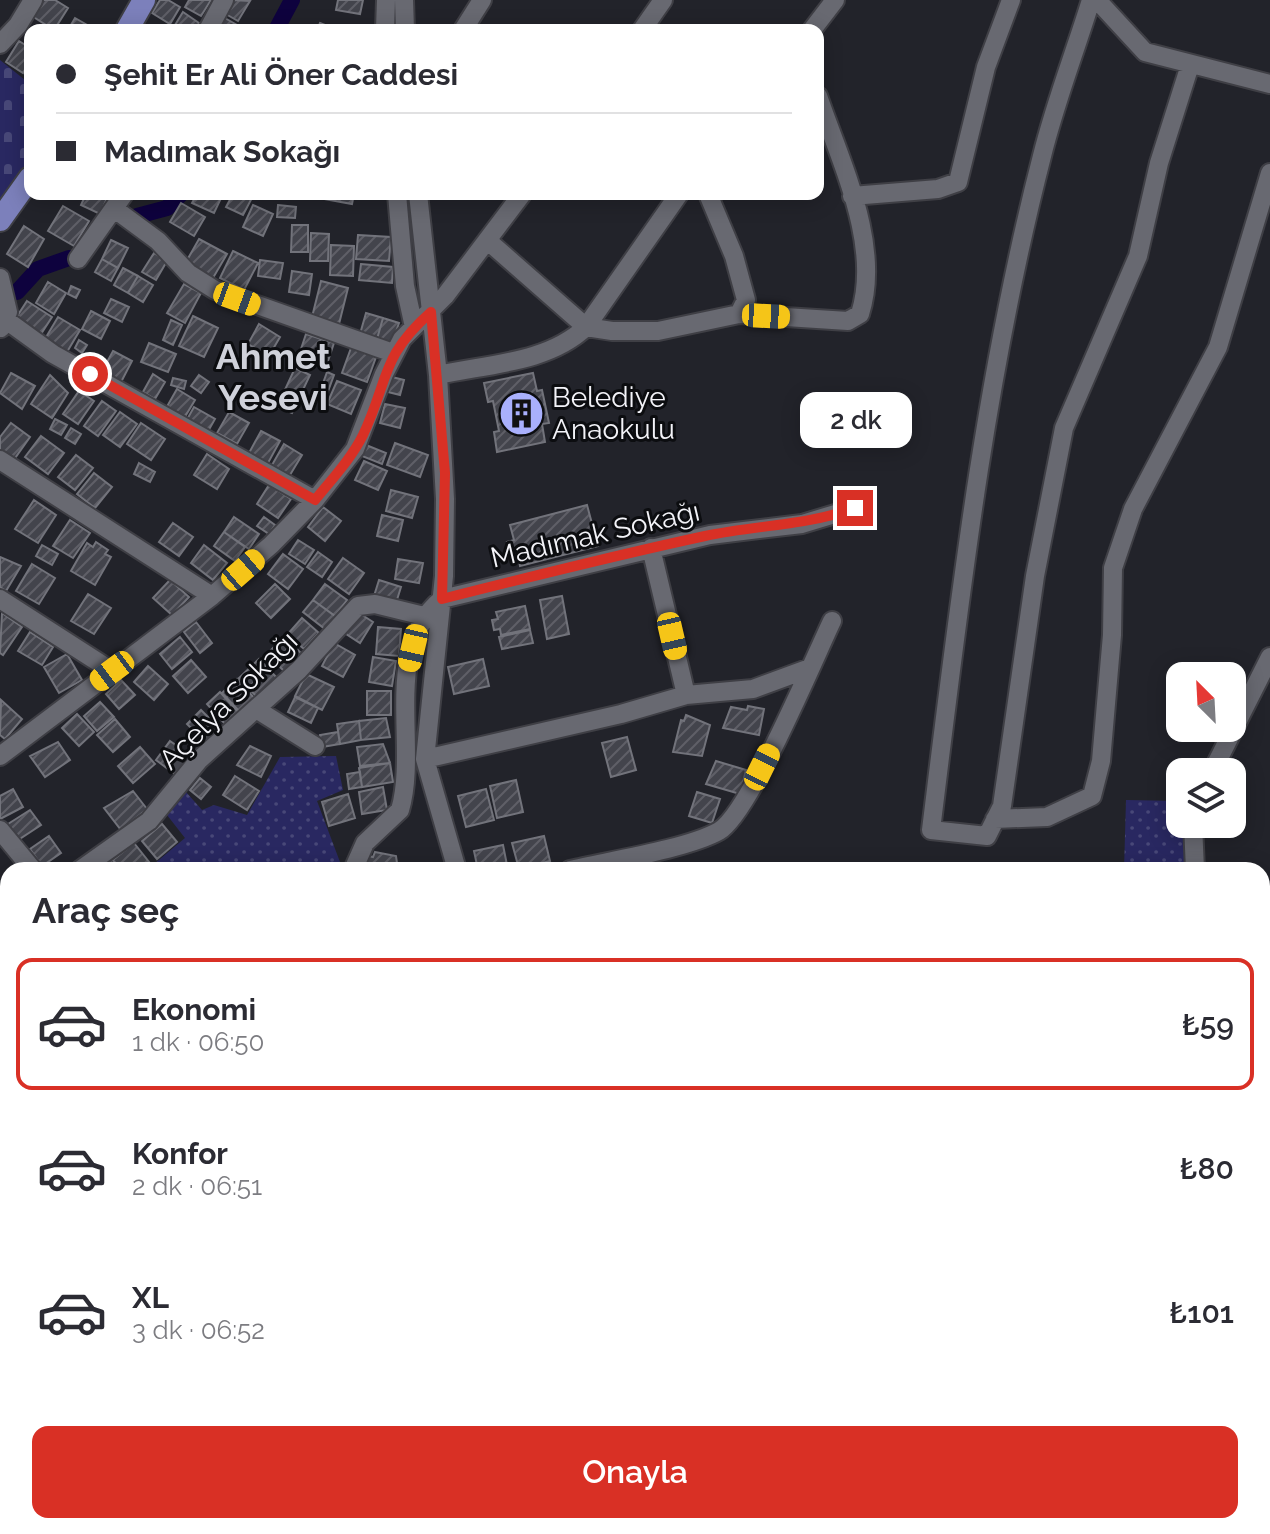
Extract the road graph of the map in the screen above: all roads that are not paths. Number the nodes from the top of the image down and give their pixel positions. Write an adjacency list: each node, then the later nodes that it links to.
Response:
1 (33, 0): 19 (street)
2 (144, 0): 12 (main road)
3 (224, 0): 13 (street)
4 (386, 0): 14 (street)
5 (404, 0): 15 (street)
6 (482, 0): 16 (street)
7 (663, 0): 17 (street)
8 (835, 0): 18 (street)
9 (1011, 0): 25 (street)
10 (1091, 0): 61 (street)
11 (1097, 0): 20 (street)
12 (130, 24)
13 (211, 24)
14 (385, 24)
15 (405, 24)
16 (467, 24)
17 (646, 24)
18 (817, 24)
19 (0, 44)
20 (1190, 65): 21 (street); 61 (street)
21 (1270, 84)
22 (824, 114): 25 (street)
23 (1270, 173): 61 (street)
24 (24, 186): 32 (main road)
25 (852, 196): 37 (street)
26 (398, 200): 39 (street)
27 (419, 200): 36 (street)
28 (518, 200): 33 (street)
29 (675, 200): 40 (street)
30 (710, 200): 37 (street)
31 (120, 202): 34 (street); 41 (street)
32 (0, 220)
33 (488, 241): 36 (street); 40 (street)
34 (78, 259)
35 (0, 278): 38 (street)
36 (431, 312): 39 (street); 42 (street)
37 (739, 314): 40 (street)
38 (3, 325): 44 (street)
39 (414, 327): 41 (street)
40 (586, 327): 42 (street)
41 (393, 353): 44 (street)
42 (438, 375): 49 (street)
43 (0, 460): 47 (street)
44 (315, 500): 47 (street)
45 (855, 508): 46 (street, Madımak Sokağı)
46 (651, 548): 49 (street, Madımak Sokağı); 55 (street)
47 (212, 596): 54 (street)
48 (0, 599): 54 (street)
49 (442, 599): 50 (street); 60 (street)
50 (424, 616): 56 (street, Açelya Sokağı); 66 (street)
51 (832, 621): 53 (street)
52 (1270, 657): 59 (street)
53 (810, 668): 55 (street); 68 (street)
54 (112, 671): 58 (street)
55 (686, 695): 60 (street)
56 (256, 709): 57 (street); 65 (street, Açelya Sokağı)
57 (315, 746)
58 (3, 750)
59 (1219, 758)
60 (425, 759): 67 (street)
61 (995, 819)
62 (0, 830): 64 (street)
63 (1194, 838): 69 (street)
64 (26, 862)
65 (91, 862)
66 (357, 862)
67 (455, 862)
68 (602, 862)
69 (1195, 862)

